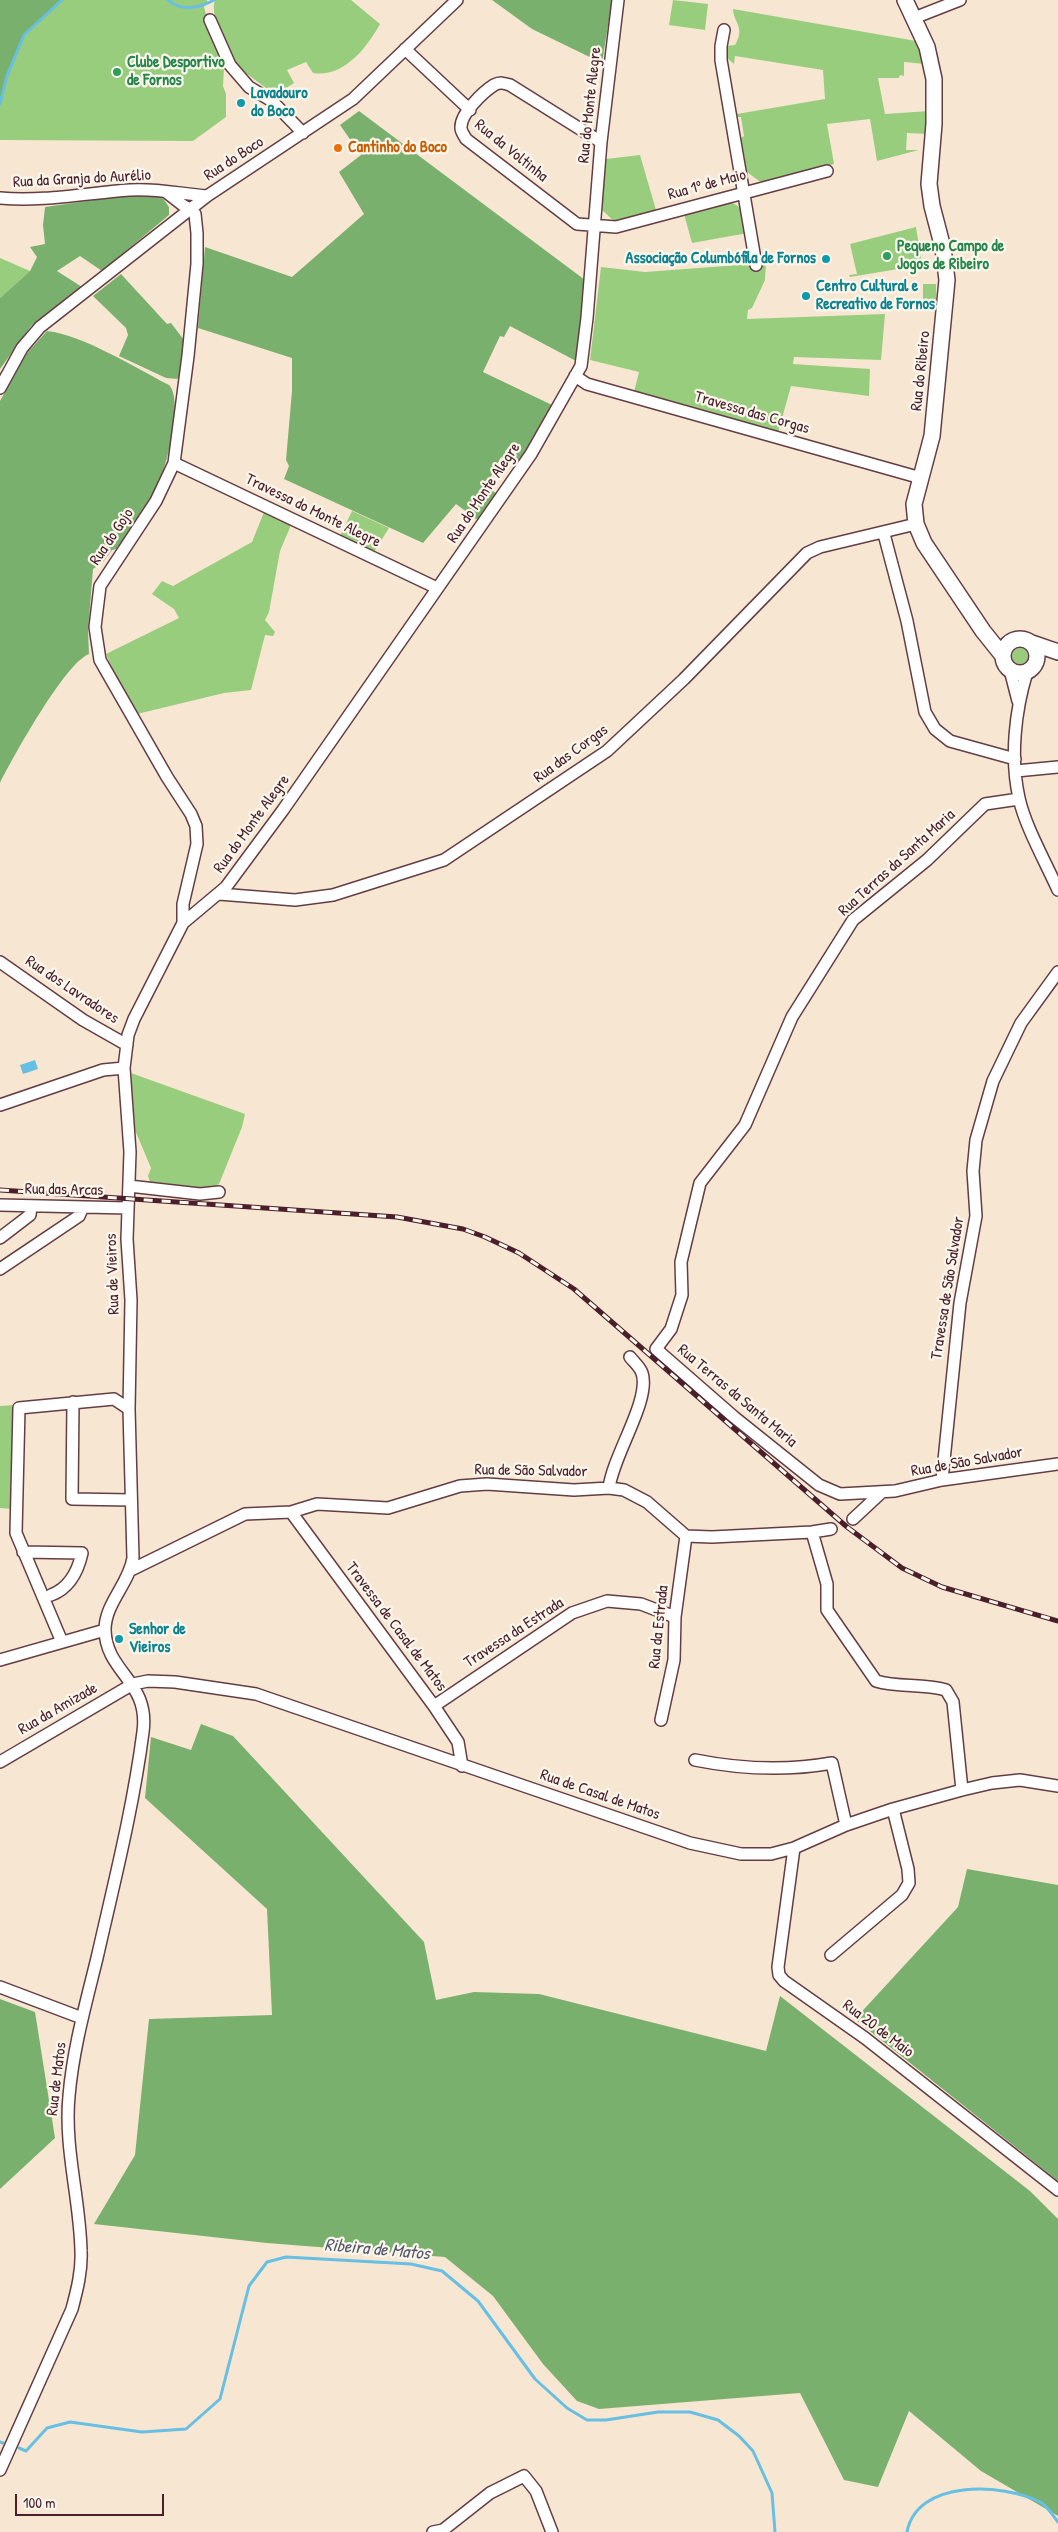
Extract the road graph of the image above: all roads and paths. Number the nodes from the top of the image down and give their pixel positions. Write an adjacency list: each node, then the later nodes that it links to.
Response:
1 (457, 0): 8 (street, Rua do Boco)
2 (618, 0): 11 (street, Rua do Monte Alegre)
3 (905, 0): 5 (main road, Rua do Ribeiro)
4 (960, 0): 5 (street)
5 (914, 18): 23 (main road, Rua do Ribeiro)
6 (210, 20): 10 (street)
7 (724, 30): 13 (street)
8 (406, 49): 9 (street); 10 (street, Rua do Boco)
9 (470, 110): 11 (street, Rua da Voltinha); 18 (street, Rua da Voltinha)
10 (303, 133): 15 (street, Rua do Boco)
11 (601, 142): 18 (street, Rua do Monte Alegre)
12 (827, 171): 13 (street, Rua 1º de Maio)
13 (745, 191): 18 (street, Rua 1º de Maio); 19 (street)
14 (166, 192): 15 (street, Rua da Granja do Aurélio); 16 (street, Rua da Granja do Aurélio); 17 (street, Rua da Granja do Aurélio)
15 (207, 196): 17 (street, Rua do Boco)
16 (0, 198)
17 (191, 209): 21 (street, Rua do Boco); 22 (street, Rua do Gojo)
18 (594, 227): 20 (street, Rua do Monte Alegre)
19 (756, 265)
20 (575, 376): 23 (street, Travessa das Corgas); 26 (street, Rua do Monte Alegre)
21 (0, 388)
22 (174, 462): 26 (street, Travessa do Monte Alegre); 40 (street, Rua do Gojo)
23 (921, 478): 24 (main road, Rua do Ribeiro)
24 (916, 524): 25 (street, Rua das Corgas); 27 (main road, Rua do Ribeiro)
25 (884, 534): 35 (street); 39 (street, Rua das Corgas)
26 (438, 588): 39 (street, Rua do Monte Alegre)
27 (979, 622): 28 (main road, Rua do Ribeiro); 31 (main road, Rua do Ribeiro)
28 (1016, 639): 29 (main road); 31 (main road)
29 (1032, 643): 30 (main road); 32 (main road)
30 (1058, 652): 32 (main road)
31 (1003, 656): 33 (main road)
32 (1031, 669): 33 (main road); 34 (street)
33 (1010, 670): 34 (street)
34 (1018, 701): 35 (street)
35 (1015, 765): 36 (street); 37 (street)
36 (1058, 767)
37 (1019, 799): 38 (street); 60 (street, Rua Terras da Santa Maria)
38 (1058, 890)
39 (219, 894): 40 (street, Rua do Monte Alegre)
40 (183, 923): 43 (street, Rua de Vieiros)
41 (0, 962): 43 (street, Rua dos Lavradores)
42 (1058, 972): 58 (street, Travessa de São Salvador)
43 (127, 1044): 44 (street, Rua de Vieiros)
44 (124, 1068): 45 (street); 46 (street, Rua de Vieiros)
45 (0, 1105)
46 (129, 1186): 47 (street); 51 (street, Rua de Vieiros)
47 (219, 1192)
48 (0, 1205): 49 (street, Rua das Arcas)
49 (31, 1206): 50 (street, Rua das Arcas); 52 (street)
50 (83, 1207): 51 (street, Rua das Arcas); 53 (street)
51 (128, 1208): 56 (street, Rua de Vieiros)
52 (0, 1238)
53 (0, 1269)
54 (630, 1357): 59 (street)
55 (73, 1402): 56 (street); 61 (street); 67 (street)
56 (129, 1408): 61 (street, Rua de Vieiros)
57 (1058, 1464): 58 (street, Rua de São Salvador)
58 (942, 1480): 60 (street, Rua de São Salvador)
59 (609, 1488): 62 (street, Rua de São Salvador); 66 (street, Rua de São Salvador)
60 (882, 1492): 63 (street)
61 (131, 1500): 68 (street, Rua de Vieiros)
62 (291, 1512): 68 (street, Rua de São Salvador); 75 (street, Travessa de Casal de Matos)
63 (853, 1519)
64 (831, 1529): 65 (street)
65 (812, 1532): 66 (street); 81 (street)
66 (686, 1536): 70 (street, Rua da Estrada)
67 (23, 1552): 69 (street); 72 (street)
68 (131, 1570): 71 (street)
69 (51, 1595)
70 (675, 1617): 75 (street, Travessa da Estrada); 76 (street, Rua da Estrada)
71 (105, 1630): 72 (street); 74 (street)
72 (62, 1642): 73 (street)
73 (0, 1660)
74 (133, 1684): 78 (street, Rua da Amizade); 79 (street, Rua de Casal de Matos); 87 (street, Rua de Matos)
75 (434, 1706): 79 (street, Travessa de Casal de Matos)
76 (661, 1720)
77 (695, 1760): 83 (street)
78 (0, 1762)
79 (462, 1766): 84 (street, Rua de Casal de Matos)
80 (1058, 1786): 81 (street, Rua de Casal de Matos)
81 (962, 1790): 82 (street, Rua de Casal de Matos)
82 (893, 1808): 83 (street, Rua de Casal de Matos); 85 (street)
83 (846, 1825): 84 (street, Rua de Casal de Matos)
84 (794, 1848): 88 (street, Rua 20 de Maio)
85 (831, 1955)
86 (0, 1987): 87 (street)
87 (82, 2018): 89 (street, Rua de Matos)
88 (1058, 2190)
89 (0, 2470)
90 (433, 2532): 91 (street)
91 (552, 2532)

